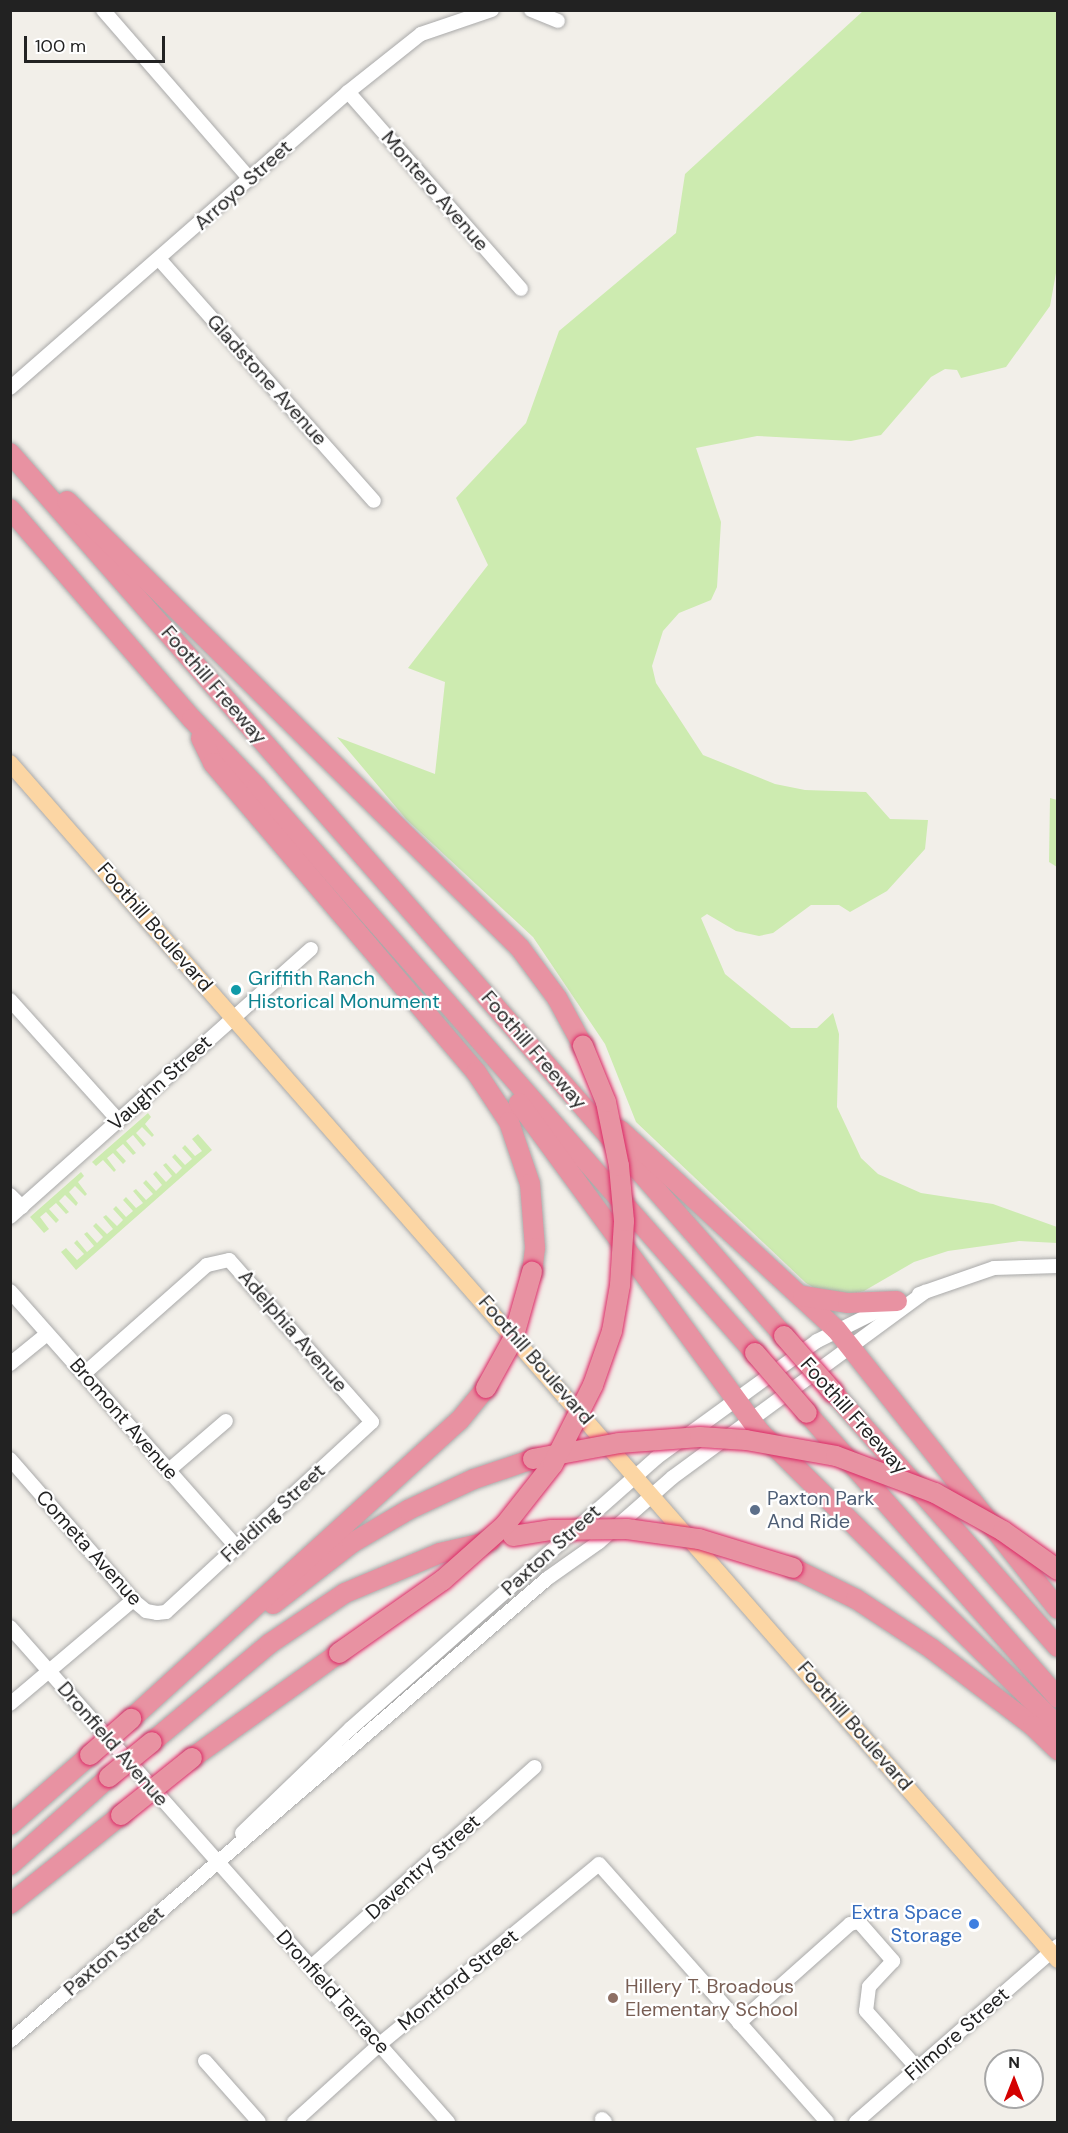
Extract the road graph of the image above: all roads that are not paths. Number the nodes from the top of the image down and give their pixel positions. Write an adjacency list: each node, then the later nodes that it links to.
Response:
1 (102, 10): 6 (street)
2 (492, 10): 5 (street, Arroyo Street)
3 (531, 10): 4 (street)
4 (558, 21)
5 (348, 92): 6 (street, Arroyo Street); 8 (street, Montero Avenue)
6 (250, 179): 7 (street, Arroyo Street)
7 (160, 260): 9 (street, Arroyo Street); 11 (street, Gladstone Avenue)
8 (521, 289)
9 (10, 388)
10 (10, 451): 17 (highway, Foothill Freeway); 59 (highway, bridge)
11 (374, 501)
12 (10, 509): 13 (highway, Foothill Freeway)
13 (192, 719): 19 (highway, Foothill Freeway); 52 (highway, bridge)
14 (10, 763): 18 (main road, Foothill Boulevard)
15 (311, 949): 18 (street, Vaughn Street)
16 (10, 1000): 20 (street)
17 (494, 1005): 27 (highway); 48 (highway, Foothill Freeway, bridge)
18 (234, 1017): 20 (street, Vaughn Street); 40 (main road, Foothill Boulevard)
19 (466, 1026): 34 (highway); 50 (highway, Foothill Freeway, bridge)
20 (117, 1120): 22 (street, Vaughn Street)
21 (10, 1195): 22 (street)
22 (22, 1207): 23 (street, Vaughn Street)
23 (10, 1217)
24 (1058, 1266): 26 (street, Paxton Street)
25 (10, 1291): 30 (street, Bromont Avenue)
26 (925, 1292): 28 (street, Paxton Street); 31 (street, Paxton Street)
27 (803, 1296): 28 (highway); 29 (highway)
28 (897, 1301): 29 (street, Paxton Street)
29 (836, 1329): 31 (highway); 34 (street, Paxton Street)
30 (47, 1334): 32 (street); 33 (street, Bromont Avenue)
31 (848, 1347): 35 (street, Paxton Street); 46 (highway)
32 (10, 1364)
33 (86, 1373): 37 (street, Adelphia Avenue); 39 (street, Bromont Avenue)
34 (735, 1400): 35 (highway); 40 (street, Paxton Street)
35 (751, 1420): 41 (street, Paxton Street); 53 (highway)
36 (226, 1421): 39 (street)
37 (372, 1422): 42 (street, Fielding Street)
38 (10, 1459): 44 (street, Cometa Avenue)
39 (169, 1470): 42 (street, Bromont Avenue)
40 (636, 1474): 41 (main road, Foothill Boulevard); 57 (street, Paxton Street)
41 (653, 1494): 57 (street, Paxton Street); 60 (main road, Foothill Boulevard)
42 (237, 1548): 45 (street, Fielding Street)
43 (1058, 1570): 52 (highway, bridge)
44 (133, 1600): 45 (street, Cometa Avenue); 49 (street)
45 (174, 1604)
46 (1058, 1609)
47 (10, 1627): 49 (street, Dronfield Avenue)
48 (1058, 1647)
49 (49, 1670): 51 (street); 57 (street, Dronfield Avenue)
50 (1058, 1698)
51 (10, 1704)
52 (131, 1719): 56 (highway, bridge)
53 (1058, 1726)
54 (1058, 1750): 58 (highway, bridge)
55 (535, 1767): 61 (street, Daventry Street)
56 (10, 1825)
57 (217, 1861): 61 (street, Dronfield Terrace); 63 (street, Paxton Street)
58 (10, 1865)
59 (10, 1904)
60 (1055, 1953): 66 (street, Filmore Street)
61 (311, 1967): 64 (street, Dronfield Terrace)
62 (739, 2023): 64 (street, Montford Street); 66 (street); 70 (street)
63 (10, 2041)
64 (380, 2044): 68 (street, Montford Street); 69 (street, Dronfield Terrace)
65 (205, 2061): 67 (street)
66 (918, 2069): 71 (street, Filmore Street)
67 (259, 2122)
68 (294, 2122)
69 (448, 2122)
70 (827, 2122)
71 (856, 2122)

